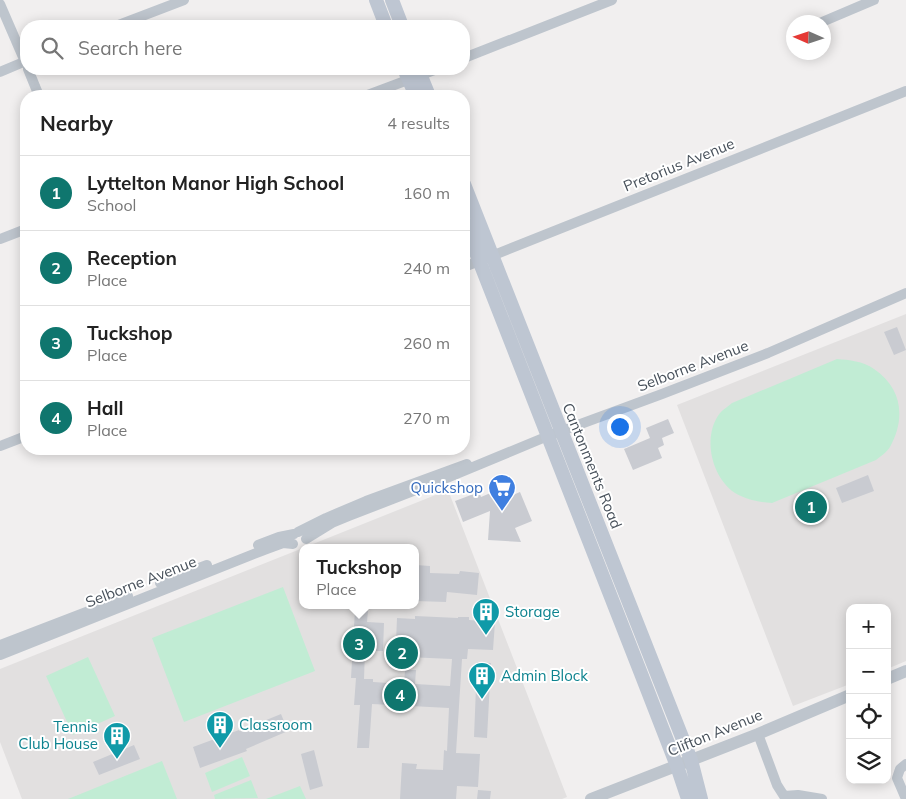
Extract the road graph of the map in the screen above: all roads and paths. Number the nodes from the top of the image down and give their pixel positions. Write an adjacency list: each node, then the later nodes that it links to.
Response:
1 (184, 0): 8 (street)
2 (376, 0): 9 (main road)
3 (392, 0): 10 (main road)
4 (612, 0): 12 (street)
5 (874, 0): 7 (street)
6 (0, 2): 11 (street)
7 (831, 18)
8 (132, 20)
9 (384, 20)
10 (400, 20)
11 (20, 50)
12 (470, 56)
13 (20, 66): 14 (street)
14 (0, 72)
15 (30, 75): 19 (street)
16 (409, 75): 20 (street)
17 (413, 75): 21 (main road)
18 (414, 75): 22 (main road)
19 (37, 90)
20 (378, 90)
21 (415, 90)
22 (425, 90)
23 (906, 91): 28 (street, Pretorius Avenue)
24 (470, 204): 28 (main road, Cantonments Road)
25 (20, 232): 27 (street)
26 (470, 232): 28 (main road, Cantonments Road)
27 (0, 240)
28 (486, 258): 29 (street, Pretorius Avenue); 31 (main road, Cantonments Road)
29 (470, 265)
30 (905, 294): 31 (street, Selborne Avenue)
31 (554, 433): 34 (street, Selborne Avenue); 41 (main road, Cantonments Road); 43 (main road, Cantonments Road)
32 (20, 438): 33 (street)
33 (0, 446)
34 (41, 634): 35 (street, Selborne Avenue); 36 (street, Selborne Avenue)
35 (0, 645)
36 (0, 655)
37 (906, 671): 38 (street)
38 (891, 677)
39 (846, 697): 40 (street, Clifton Avenue)
40 (758, 734): 41 (street, Clifton Avenue); 44 (street)
41 (691, 760): 43 (street, Clifton Avenue); 47 (main road, Cantonments Road)
42 (906, 764): 49 (street)
43 (677, 766): 45 (street, Clifton Avenue); 46 (main road, Cantonments Road)
44 (780, 797): 48 (street)
45 (591, 799)
46 (688, 799)
47 (701, 799)
48 (822, 799)
49 (906, 799)

